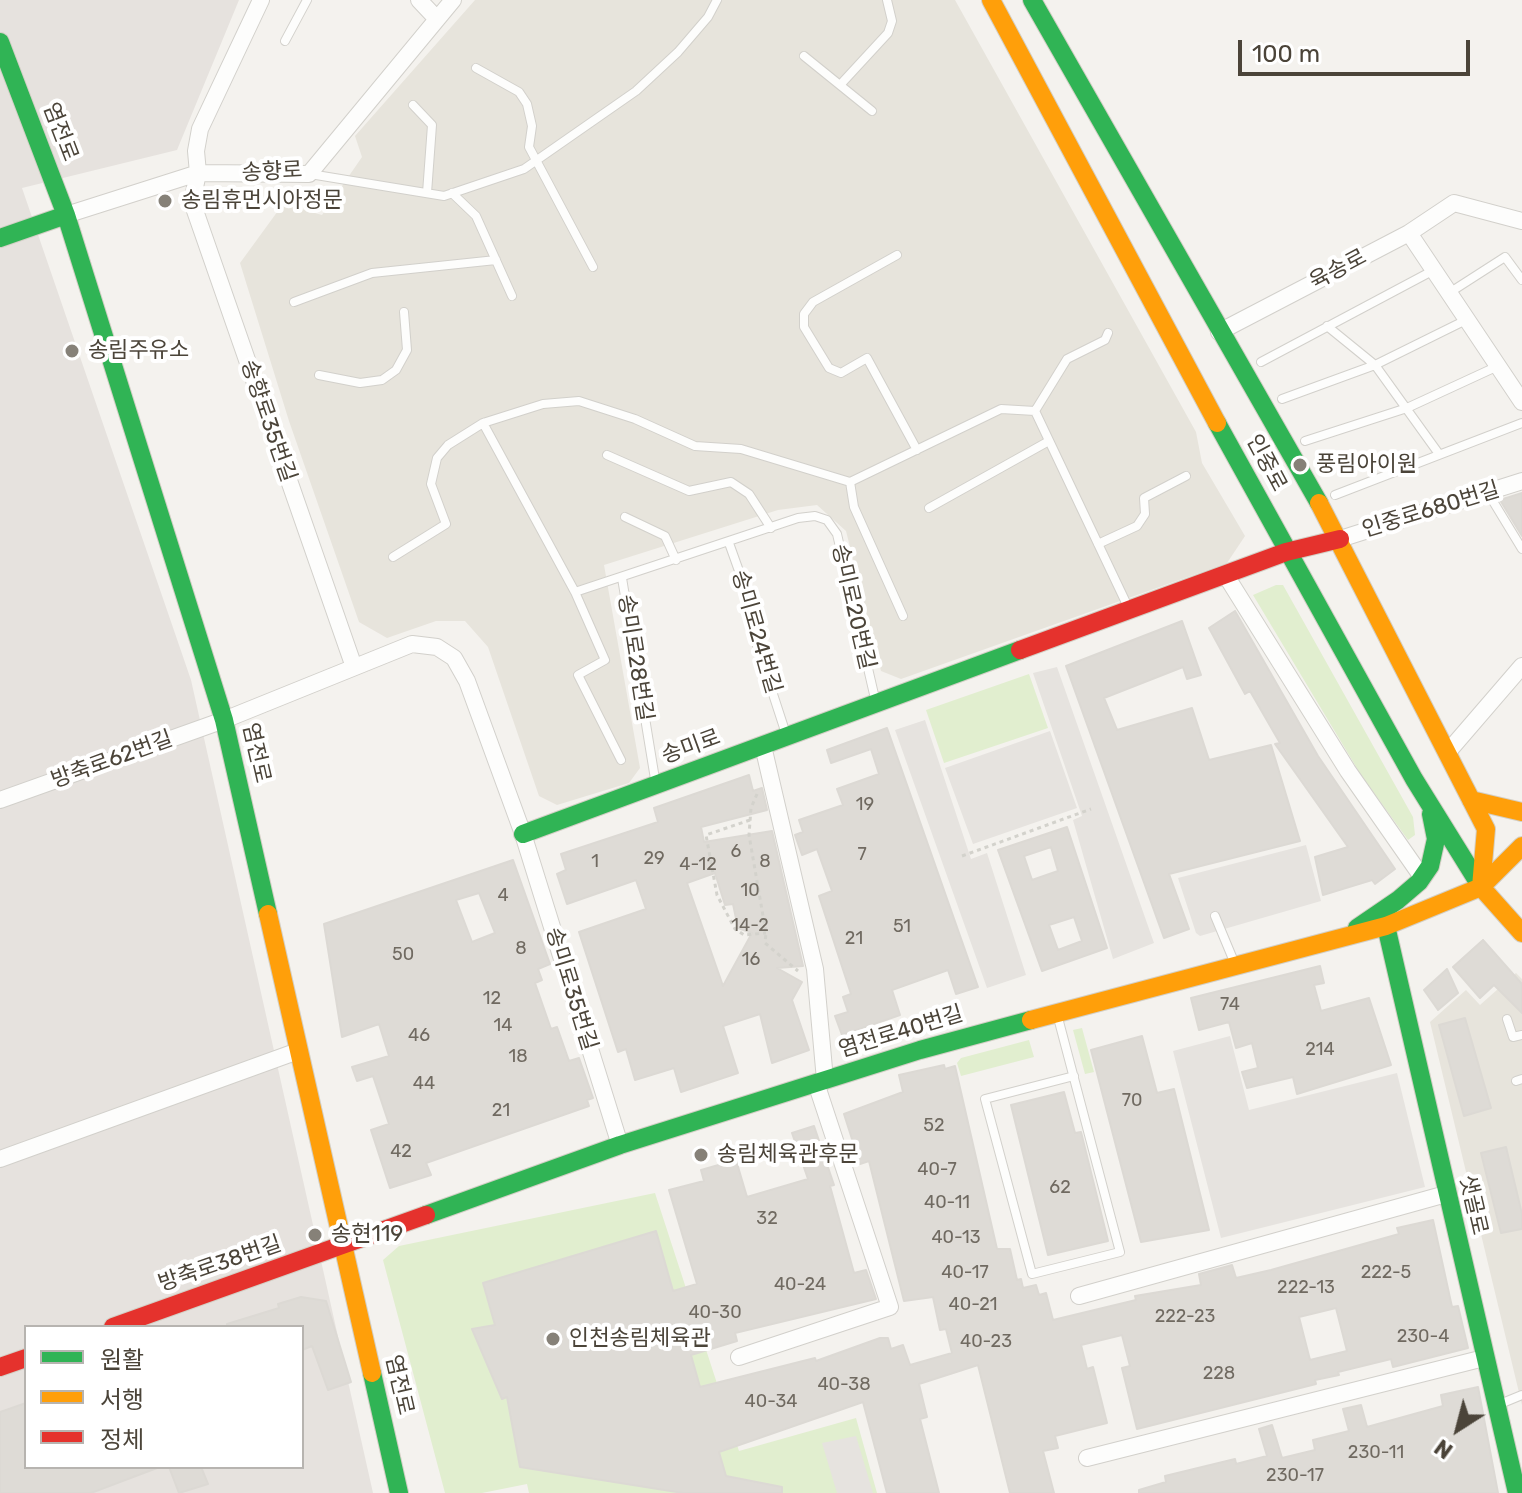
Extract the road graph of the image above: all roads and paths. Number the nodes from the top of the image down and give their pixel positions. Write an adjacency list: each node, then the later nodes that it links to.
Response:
1 (261, 0): 18 (street, 송향로35번길)
2 (307, 0): 10 (lane)
3 (419, 0): 9 (street)
4 (453, 0): 9 (street, 송향로)
5 (717, 0): 17 (lane)
6 (887, 0): 14 (lane)
7 (991, 0): 66 (street, 인중로)
8 (1032, 0): 37 (street)
9 (435, 17): 19 (street, 송향로)
10 (285, 41)
11 (0, 42): 22 (street, 염전로)
12 (804, 56): 14 (lane)
13 (476, 68): 17 (lane)
14 (840, 85): 16 (lane)
15 (413, 105): 20 (lane)
16 (872, 111)
17 (537, 160): 21 (lane); 28 (lane)
18 (198, 173): 19 (street, 송향로); 22 (street, 송향로); 75 (street, 송향로35번길)
19 (309, 174): 20 (lane)
20 (427, 193): 21 (lane)
21 (452, 193): 27 (lane)
22 (66, 215): 25 (street); 77 (street, 염전로)
23 (1522, 221): 24 (street, 육송로)
24 (1409, 233): 29 (street); 37 (street, 육송로)
25 (0, 238)
26 (897, 255): 51 (lane)
27 (496, 260): 32 (lane); 33 (lane)
28 (593, 267)
29 (1434, 270): 31 (street); 36 (lane)
30 (1522, 280): 31 (lane)
31 (1449, 293): 35 (street)
32 (512, 296)
33 (294, 302)
34 (404, 312): 42 (lane)
35 (1467, 320): 40 (lane); 41 (street)
36 (1327, 326): 39 (lane); 40 (lane)
37 (1219, 332): 62 (street)
38 (1108, 333): 46 (lane)
39 (1261, 362)
40 (1375, 365): 43 (lane); 45 (lane)
41 (1498, 366): 44 (street); 45 (lane)
42 (319, 375)
43 (1282, 399)
44 (1522, 402)
45 (1407, 408): 50 (lane); 52 (lane)
46 (1035, 411): 49 (lane); 51 (lane)
47 (483, 423): 56 (lane); 67 (lane); 71 (lane)
48 (1522, 423): 52 (lane)
49 (1049, 441): 59 (lane); 64 (lane)
50 (1305, 441)
51 (917, 450): 56 (lane)
52 (1439, 454): 58 (lane)
53 (607, 455): 61 (lane)
54 (1186, 476): 64 (lane)
55 (1522, 481): 57 (street, 인중로680번길)
56 (850, 482): 73 (lane)
57 (1488, 493): 62 (street, 인중로680번길); 65 (lane)
58 (1335, 495)
59 (929, 508)
60 (625, 517): 68 (lane)
61 (771, 528): 63 (lane, 송미로20번길); 76 (lane, 송미로20번길)
62 (1340, 539): 66 (street, 송미로); 80 (street)
63 (729, 543): 68 (lane, 송미로24번길); 78 (lane, 송미로24번길)
64 (1098, 544): 72 (lane)
65 (1522, 549)
66 (1286, 552): 69 (street, 송미로); 87 (street, 인중로)
67 (393, 557)
68 (676, 560): 70 (lane, 송미로24번길)
69 (1225, 574): 72 (street, 송미로); 95 (street)
70 (622, 578): 71 (lane, 송미로24번길); 83 (lane, 송미로28번길)
71 (575, 592): 81 (lane)
72 (1130, 610): 76 (street, 송미로)
73 (903, 616)
74 (1522, 666): 80 (street)
75 (354, 667): 77 (street); 92 (street)
76 (876, 704): 78 (street, 송미로)
77 (224, 720): 85 (street, 방축로62번길); 107 (street, 염전로)
78 (787, 737): 79 (street, 송미로)
79 (763, 746): 82 (street); 83 (street, 송미로)
80 (1447, 753): 86 (street)
81 (621, 760)
82 (770, 769): 91 (path); 103 (street)
83 (656, 785): 92 (street, 송미로)
84 (1522, 798): 89 (lane)
85 (0, 800)
86 (1471, 800): 89 (street); 96 (street)
87 (1428, 801): 95 (street); 96 (street, 인중로)
88 (1091, 809): 94 (path)
89 (1498, 809): 90 (street)
90 (1522, 812)
91 (750, 820): 99 (path); 99 (path)
92 (523, 834): 110 (street, 송미로35번길)
93 (1522, 846): 96 (street)
94 (962, 856)
95 (1422, 877): 101 (street)
96 (1481, 887): 98 (street, 염전로40번길); 100 (street, 인중로)
97 (1215, 916): 102 (lane)
98 (1386, 926): 101 (street, 염전로40번길); 112 (street, 샛골로)
99 (766, 933): 103 (path)
100 (1522, 933)
101 (1344, 937): 102 (street, 염전로40번길)
102 (1236, 965): 104 (street, 염전로40번길)
103 (815, 969): 109 (street)
104 (1057, 1013): 108 (lane); 109 (street, 염전로40번길)
105 (1507, 1019): 106 (lane)
106 (1522, 1035)
107 (298, 1051): 111 (street); 113 (street, 염전로)
108 (1074, 1076): 108 (lane)
109 (821, 1082): 110 (street, 염전로40번길); 116 (street)
110 (620, 1145): 113 (street, 염전로40번길)
111 (0, 1159)
112 (1446, 1194): 114 (street); 117 (street, 샛골로)
113 (342, 1246): 115 (street, 방축로38번길); 123 (street, 염전로)
114 (1079, 1296)
115 (119, 1325)
116 (739, 1357)
117 (1484, 1358): 121 (street, 샛골로); 122 (street)
118 (24, 1359): 119 (street)
119 (0, 1367)
120 (1522, 1395): 121 (lane)
121 (1495, 1406): 124 (street, 샛골로)
122 (1087, 1458)
123 (399, 1493)
124 (1517, 1493)

